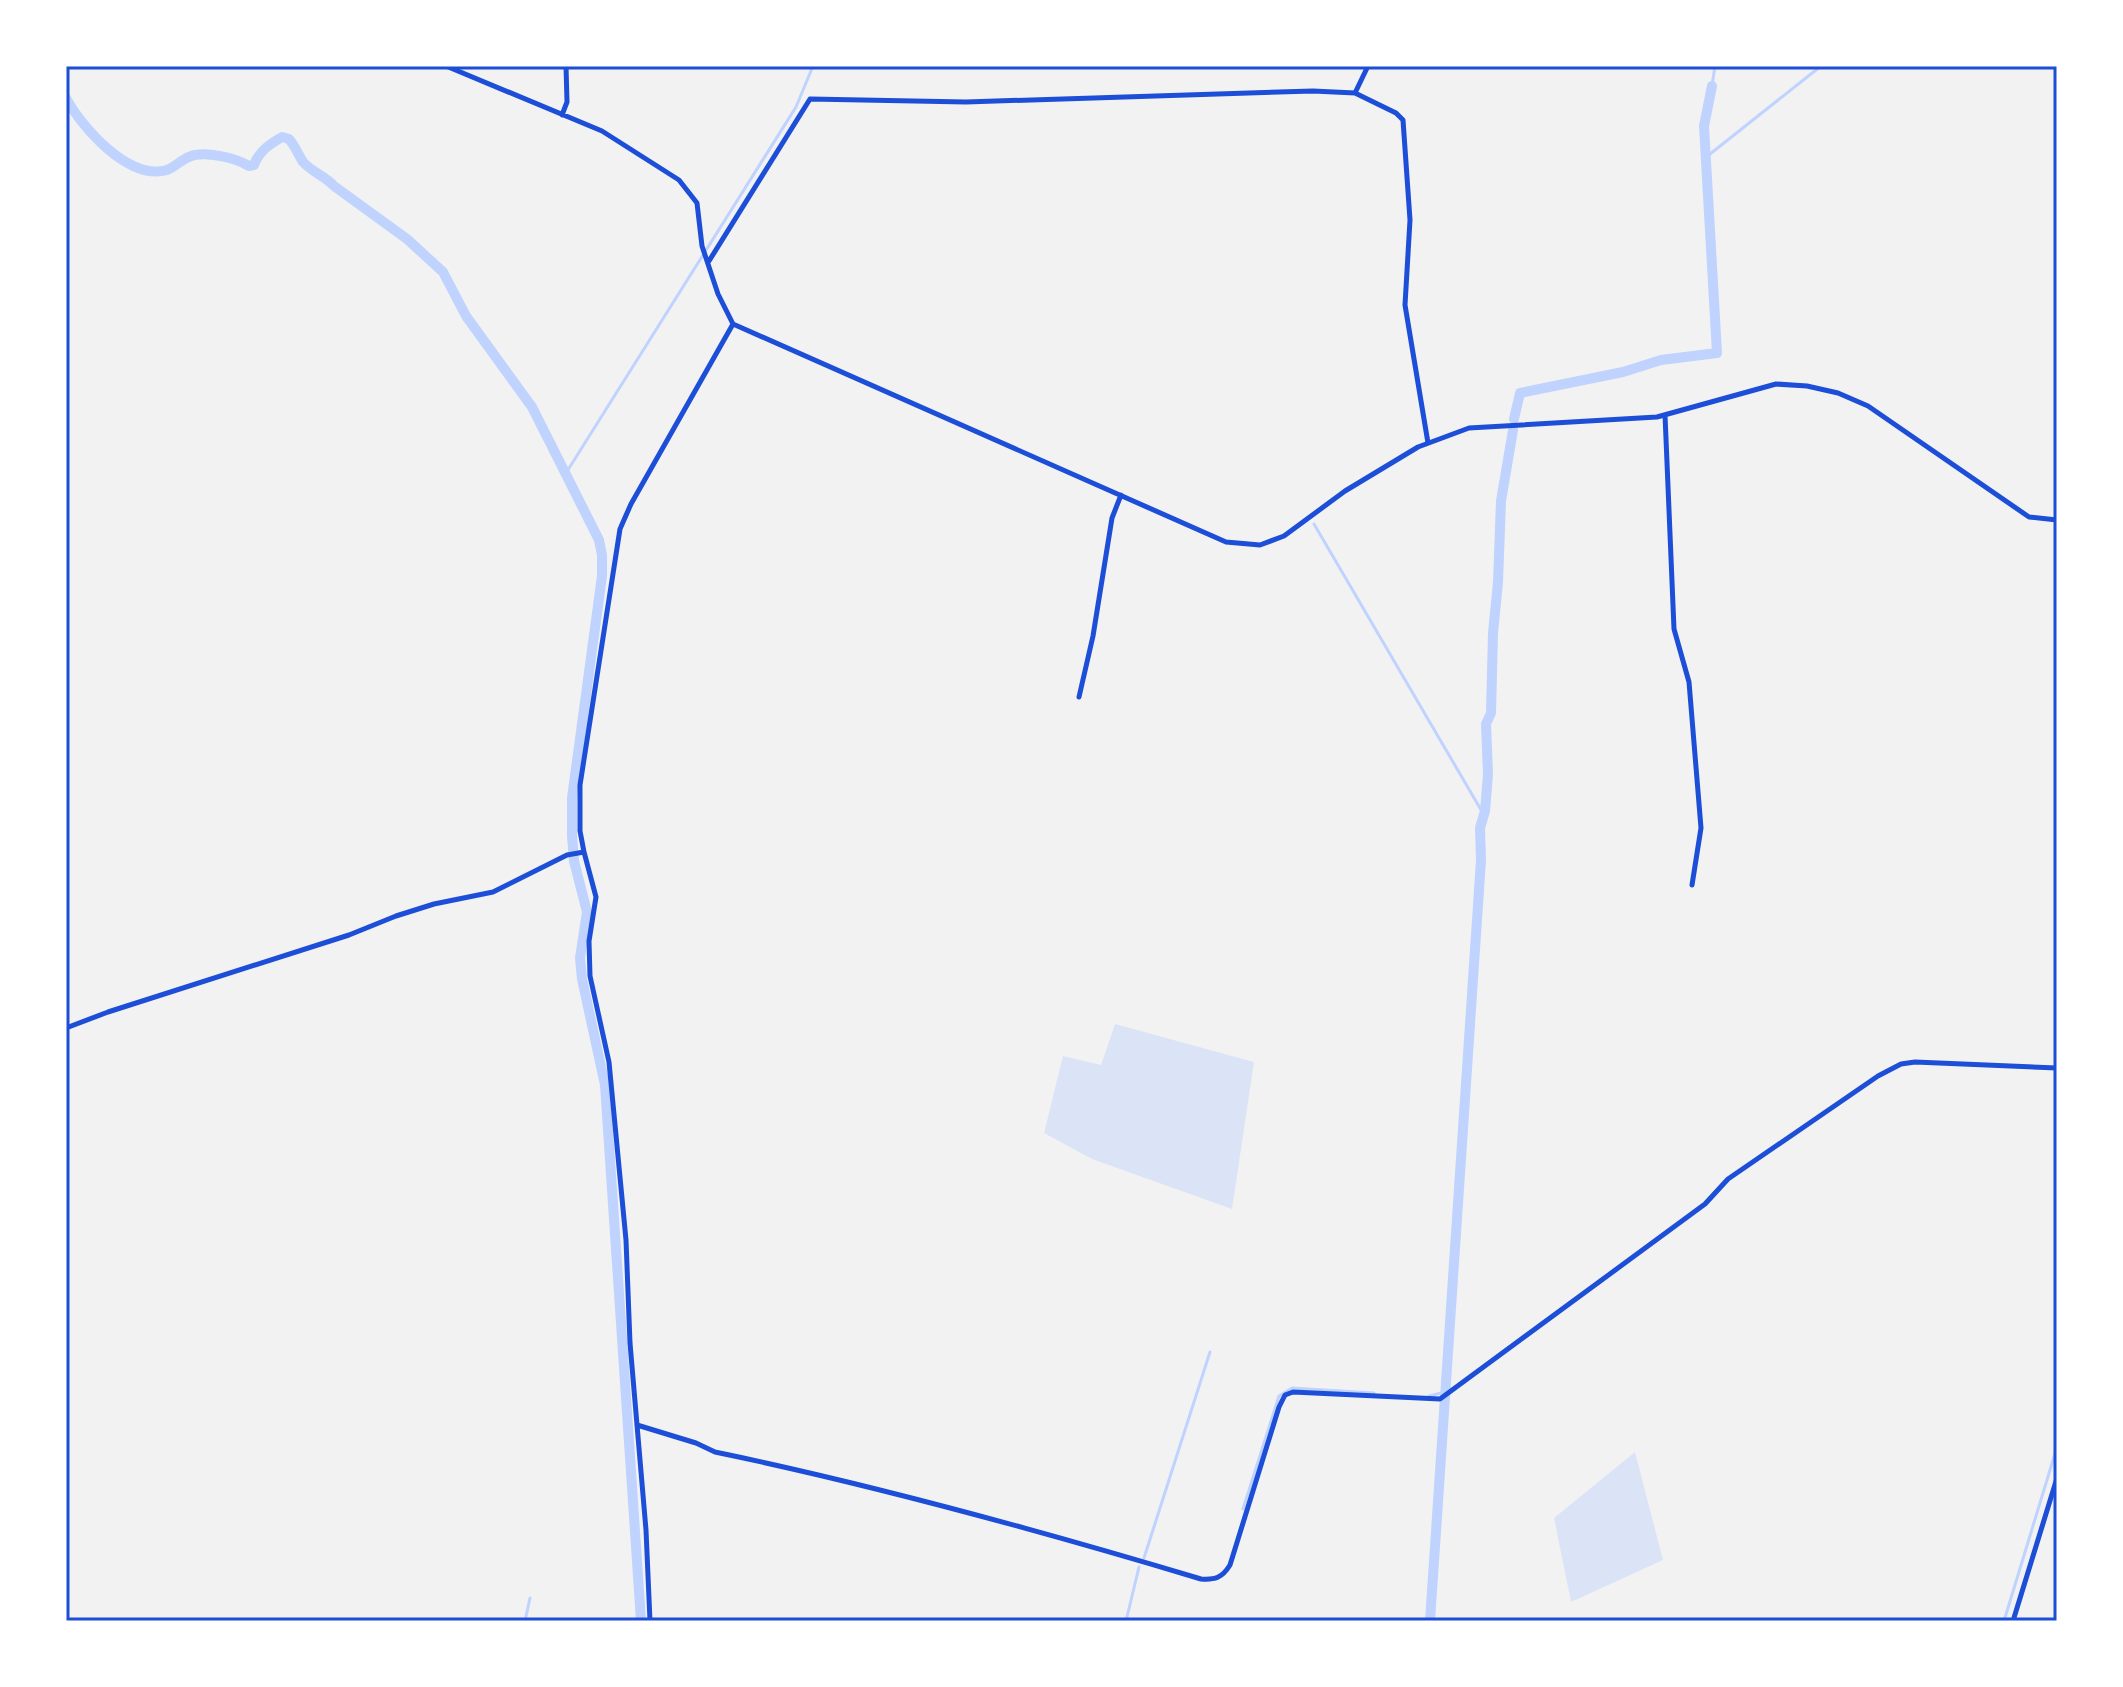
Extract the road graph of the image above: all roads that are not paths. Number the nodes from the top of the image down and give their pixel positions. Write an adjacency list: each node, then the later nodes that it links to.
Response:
1 (446, 66): 5 (street)
2 (566, 66): 5 (street)
3 (1368, 66): 4 (street)
4 (1355, 93): 6 (street); 9 (street)
5 (562, 115): 6 (street)
6 (708, 259): 7 (street)
7 (733, 324): 10 (street); 13 (street)
8 (1665, 415): 9 (street); 11 (street); 14 (street)
9 (1428, 443): 10 (street)
10 (1121, 495): 12 (street)
11 (2057, 520)
12 (1079, 697)
13 (584, 852): 15 (street); 17 (street)
14 (1692, 885)
15 (66, 1028)
16 (2057, 1068): 17 (street)
17 (637, 1425): 19 (street)
18 (2057, 1478): 20 (street)
19 (650, 1621)
20 (2013, 1621)

